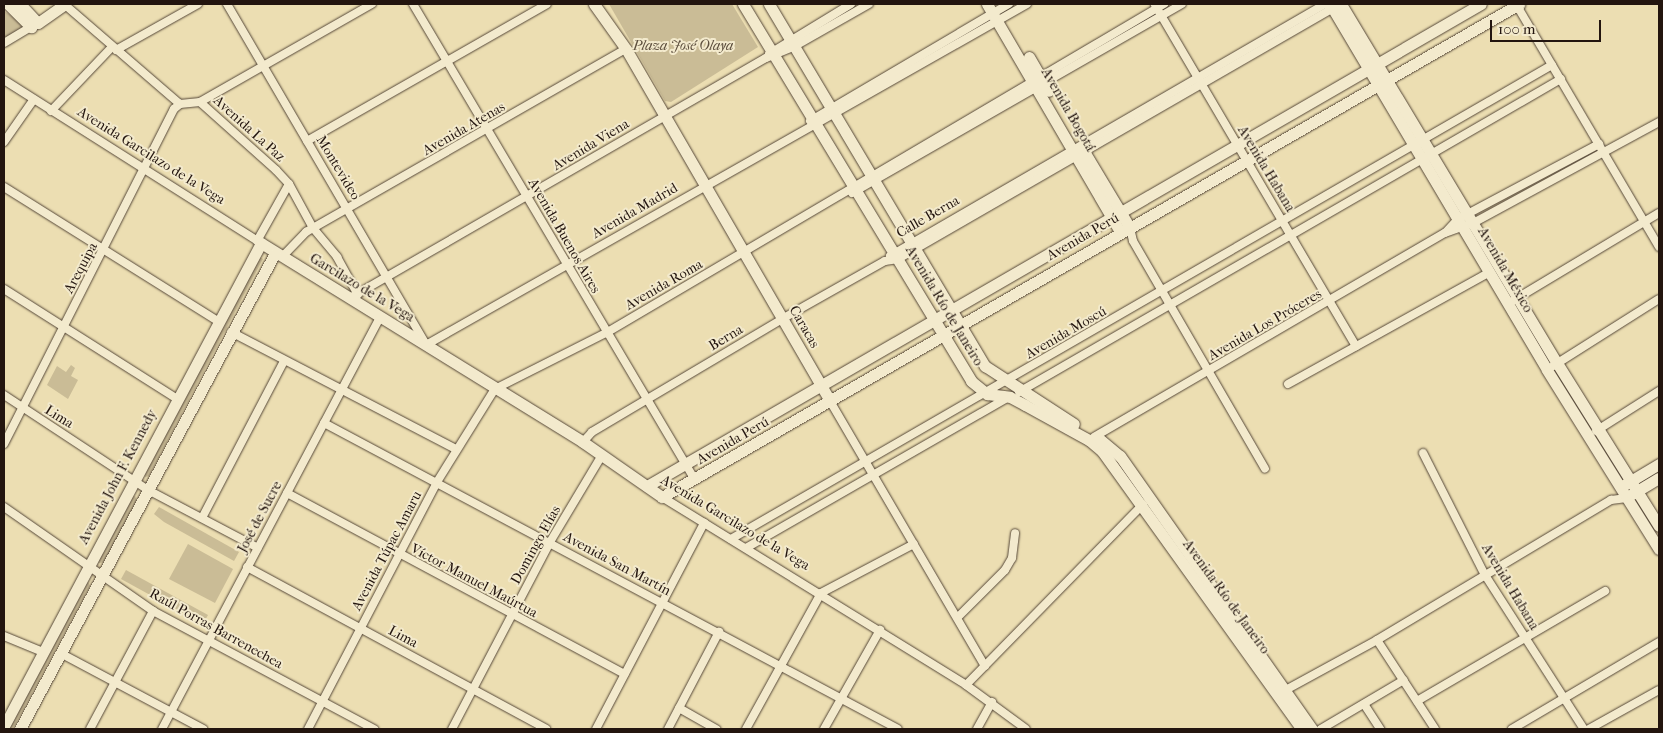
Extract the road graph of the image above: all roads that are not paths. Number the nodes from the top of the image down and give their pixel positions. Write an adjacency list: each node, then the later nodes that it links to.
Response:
1 (64, 4): 23 (street); 26 (street)
2 (198, 4): 26 (street)
3 (227, 4): 31 (street, Montevideo)
4 (372, 4): 31 (street)
5 (413, 4): 29 (street, Avenida Buenos Aires)
6 (547, 4): 29 (street)
7 (594, 4): 27 (street, Caracas)
8 (602, 4): 27 (street)
9 (743, 4): 28 (street, Avenida Río de Janeiro)
10 (769, 4): 25 (street, Avenida Río de Janeiro)
11 (851, 4): 25 (street, Avenida Viena)
12 (869, 4): 25 (street, Avenida Viena)
13 (1027, 4): 21 (street, Avenida Madrid)
14 (1164, 4): 20 (street, Avenida Roma)
15 (1182, 4): 22 (street, Avenida Roma)
16 (1481, 4): 32 (street, Avenida Perú)
17 (1517, 4): 30 (street); 37 (street, Avenida Perú)
18 (11, 5): 23 (street)
19 (1334, 5): 32 (street, Avenida México); 35 (street)
20 (1155, 6): 22 (street, Avenida Habana); 36 (street, Avenida Roma)
21 (998, 10): 36 (street, Avenida Bogotá); 42 (street, Avenida Madrid)
22 (1162, 16): 35 (street, Avenida Habana); 36 (street, Avenida Roma)
23 (35, 25): 24 (street)
24 (4, 43)
25 (792, 43): 28 (street, Avenida Viena); 42 (street, Avenida Río de Janeiro)
26 (114, 49): 40 (street); 41 (street)
27 (626, 49): 43 (street, Caracas); 46 (street, Avenida Atenas)
28 (771, 55): 43 (street, Avenida Viena); 44 (street, Avenida Río de Janeiro)
29 (448, 60): 46 (street, Avenida Buenos Aires); 47 (street)
30 (1552, 65): 33 (street); 49 (street, Avenida Moscú)
31 (263, 66): 39 (street); 47 (street, Montevideo)
32 (1372, 66): 37 (street, Avenida México); 51 (street, Avenida Perú)
33 (1561, 79): 50 (street); 54 (street, Avenida Moscú)
34 (4, 80): 38 (street, Avenida Garcilazo de la Vega)
35 (1198, 80): 51 (street, Avenida Habana); 52 (street)
36 (1039, 82): 52 (street, Avenida Bogotá); 57 (street, Avenida Roma)
37 (1382, 82): 49 (street, Avenida México); 55 (street, Avenida Perú)
38 (34, 99): 41 (street, Avenida Garcilazo de la Vega); 48 (street)
39 (200, 102): 40 (street, Avenida La Paz); 58 (street, Avenida La Paz)
40 (180, 104): 56 (street, Arequipa)
41 (51, 111): 56 (street, Avenida Garcilazo de la Vega)
42 (833, 111): 44 (street, Avenida Madrid); 57 (street, Avenida Río de Janeiro)
43 (665, 116): 59 (street, Caracas); 62 (street, Avenida Viena)
44 (815, 121): 59 (street, Avenida Madrid); 61 (street, Avenida Río de Janeiro)
45 (1659, 122): 53 (street)
46 (489, 129): 62 (street, Avenida Buenos Aires); 63 (street, Avenida Atenas)
47 (308, 141): 63 (street, Montevideo)
48 (4, 142)
49 (1416, 142): 54 (street, Avenida México); 68 (street, Avenida Moscú)
50 (1598, 144): 53 (street); 66 (street)
51 (1237, 146): 55 (street, Avenida Habana); 65 (street, Avenida Perú)
52 (1079, 150): 65 (street, Avenida Bogotá); 73 (street, Calle Berna)
53 (1604, 153): 66 (street); 67 (street)
54 (1425, 156): 66 (street, Avenida México); 71 (street, Avenida Moscú)
55 (1246, 160): 68 (street, Avenida Habana); 70 (street, Avenida Perú)
56 (144, 170): 72 (street, Avenida Garcilazo de la Vega); 75 (street, Arequipa)
57 (873, 178): 61 (street, Avenida Roma); 73 (street, Avenida Río de Janeiro)
58 (288, 184): 69 (street, Avenida La Paz); 72 (street)
59 (705, 184): 76 (street, Caracas); 80 (street, Avenida Madrid)
60 (4, 187): 75 (street)
61 (856, 188): 76 (street, Avenida Roma); 78 (street, Avenida Río de Janeiro)
62 (527, 198): 80 (street, Avenida Buenos Aires); 82 (street, Avenida Viena)
63 (348, 210): 69 (street, Avenida Atenas); 82 (street, Montevideo)
64 (1659, 213): 67 (street)
65 (1115, 215): 70 (street, Avenida Bogotá); 91 (street, Avenida Perú)
66 (1465, 221): 81 (street, Avenida México); 86 (street, Avenida México); 88 (street, Avenida Los Próceres)
67 (1645, 221): 74 (street); 86 (street)
68 (1283, 222): 71 (street, Avenida Habana); 84 (street, Avenida Moscú)
69 (313, 228): 77 (street, Avenida Atenas); 85 (street, Avenida La Paz)
70 (1125, 230): 84 (street); 96 (street, Avenida Perú)
71 (1291, 234): 88 (street, Avenida Habana); 89 (street, Avenida Moscú)
72 (259, 242): 77 (street, Avenida Garcilazo de la Vega); 95 (street, Avenida John F. Kennedy)
73 (912, 246): 78 (street, Calle Berna); 91 (street, Avenida Río de Janeiro)
74 (1659, 247)
75 (105, 248): 95 (street); 97 (street, Arequipa)
76 (744, 253): 93 (street, Caracas); 99 (street, Avenida Roma)
77 (278, 255): 85 (street, Garcilazo de la Vega); 98 (street)
78 (896, 255): 79 (street, Calle Berna); 94 (street, Avenida Río de Janeiro)
79 (885, 262): 93 (street, Berna)
80 (566, 265): 99 (street, Avenida Buenos Aires); 101 (street, Avenida Madrid)
81 (1490, 272): 90 (street, Avenida México); 102 (street)
82 (387, 278): 85 (street, Avenida Viena); 101 (street, Montevideo)
83 (4, 289): 97 (street)
84 (1163, 291): 89 (street); 106 (street, Avenida Moscú)
85 (354, 296): 92 (street, Garcilazo de la Vega)
86 (1518, 297): 90 (street); 104 (street, Avenida México)
87 (1659, 299): 104 (street)
88 (1331, 302): 102 (street, Avenida Habana); 105 (street, Avenida Los Próceres)
89 (1170, 303): 105 (street); 111 (street, Avenida Moscú)
90 (1508, 304): 104 (street, Avenida México)
91 (950, 311): 94 (street, Avenida Perú); 96 (street, Avenida Río de Janeiro)
92 (381, 316): 101 (street, Garcilazo de la Vega); 109 (street, José de Sucre)
93 (782, 319): 108 (street, Caracas); 117 (street, Berna)
94 (934, 320): 100 (street, Avenida Río de Janeiro); 108 (street, Avenida Perú)
95 (218, 322): 116 (street, Avenida John F. Kennedy)
96 (960, 325): 100 (street, Avenida Perú); 106 (street, Avenida Río de Janeiro)
97 (63, 328): 116 (street); 119 (street, Arequipa)
98 (231, 332): 103 (street); 141 (street)
99 (606, 333): 110 (street, Avenida Roma); 117 (street, Avenida Buenos Aires)
100 (943, 335): 113 (street, Avenida Río de Janeiro); 118 (street, Avenida Perú)
101 (426, 345): 110 (street, Avenida Garcilazo de la Vega)
102 (1356, 346): 107 (street)
103 (284, 361): 109 (street); 150 (street)
104 (1552, 367): 122 (street, Avenida México)
105 (1208, 372): 123 (street, Avenida Los Próceres); 133 (street)
106 (1006, 382): 111 (street, Avenida Río de Janeiro); 113 (street, Avenida Moscú)
107 (1288, 384)
108 (820, 385): 118 (street, Caracas); 131 (street, Avenida Perú)
109 (342, 389): 120 (street, José de Sucre); 127 (street)
110 (494, 389): 125 (street, Avenida Garcilazo de la Vega); 127 (street, Avenida Túpac Amaru)
111 (1020, 391): 115 (street, Avenida Moscú); 123 (street, Avenida Río de Janeiro)
112 (1659, 392): 122 (street)
113 (987, 394): 115 (street, Avenida Río de Janeiro); 121 (street, Avenida Moscú)
114 (4, 396): 119 (street, Lima)
115 (1010, 397): 123 (street, Avenida Río de Janeiro); 124 (street, Avenida Moscú)
116 (177, 399): 136 (street, Avenida John F. Kennedy)
117 (646, 400): 125 (street, Berna); 131 (street, Avenida Buenos Aires)
118 (830, 401): 130 (street, Caracas); 137 (street, Avenida Perú)
119 (22, 408): 126 (street, Arequipa); 136 (street, Lima)
120 (324, 423): 139 (street, Avenida San Martín); 144 (street, José de Sucre)
121 (924, 429): 124 (street); 130 (street, Avenida Moscú)
122 (1593, 433): 138 (street, Avenida México); 143 (street, Avenida México)
123 (1092, 438): 147 (street, Avenida Río de Janeiro)
124 (932, 439): 134 (street, Avenida Moscú)
125 (583, 442): 129 (street, Avenida Garcilazo de la Vega)
126 (4, 444)
127 (456, 449): 139 (street, Avenida Túpac Amaru)
128 (1423, 453): 163 (street, Avenida Habana)
129 (602, 455): 140 (street, Avenida Garcilazo de la Vega); 155 (street, Domingo Elías)
130 (868, 462): 134 (street, Caracas); 146 (street, Avenida Moscú)
131 (684, 464): 137 (street, Avenida Buenos Aires); 140 (street, Avenida Perú)
132 (1659, 464): 138 (street)
133 (1265, 469)
134 (875, 474): 149 (street, Avenida Moscú); 156 (street, Caracas)
135 (1659, 478): 142 (street)
136 (135, 480): 141 (street, Lima); 161 (street, Avenida John F. Kennedy)
137 (695, 480): 145 (street, Avenida Perú)
138 (1631, 481): 142 (street, Avenida México); 143 (street)
139 (438, 482): 155 (street, Avenida San Martín); 160 (street, Avenida Túpac Amaru)
140 (646, 486): 145 (street, Avenida Garcilazo de la Vega)
141 (148, 490): 150 (street, Lima); 164 (street)
142 (1637, 491): 143 (street); 152 (street, Avenida México)
143 (1624, 492): 159 (street, Avenida México); 163 (street)
144 (287, 493): 157 (street, José de Sucre); 160 (street, Víctor Manuel Maúrtua)
145 (662, 497): 151 (street, Avenida Garcilazo de la Vega)
146 (801, 500): 149 (street); 154 (street, Avenida Moscú)
147 (1145, 502): 182 (street); 189 (street, Avenida Río de Janeiro)
148 (4, 507): 161 (street, Raúl Porras Barrenechea)
149 (808, 512): 158 (street, Avenida Moscú)
150 (202, 518): 157 (street, Lima)
151 (704, 522): 154 (street, Avenida Garcilazo de la Vega); 167 (street)
152 (1659, 526)
153 (1015, 533): 170 (street)
154 (731, 539): 158 (street, Avenida Garcilazo de la Vega)
155 (550, 542): 167 (street, Avenida San Martín); 169 (street, Domingo Elías)
156 (914, 544): 166 (street); 170 (street, Caracas)
157 (258, 548): 162 (street, José de Sucre)
158 (746, 548): 166 (street, Avenida Garcilazo de la Vega)
159 (1659, 549)
160 (398, 555): 169 (street, Víctor Manuel Maúrtua); 171 (street, Avenida Túpac Amaru)
161 (89, 565): 164 (street, Raúl Porras Barrenechea); 179 (street, Avenida John F. Kennedy)
162 (247, 567): 171 (street, Lima); 176 (street, José de Sucre)
163 (1486, 575): 175 (street, Avenida Habana); 177 (street)
164 (104, 576): 168 (street, Raúl Porras Barrenechea); 180 (street)
165 (1605, 591): 175 (street)
166 (822, 592): 172 (street, Avenida Garcilazo de la Vega); 181 (street)
167 (662, 603): 173 (street, Avenida San Martín); 183 (street)
168 (153, 610): 176 (street, Raúl Porras Barrenechea); 185 (street)
169 (511, 616): 183 (street, Víctor Manuel Maúrtua); 187 (street, Domingo Elías)
170 (958, 618): 182 (street, Caracas)
171 (360, 628): 187 (street, Lima); 193 (street, Avenida Túpac Amaru)
172 (880, 630): 186 (street, Avenida Garcilazo de la Vega); 190 (street)
173 (719, 632): 181 (street, Avenida San Martín); 196 (street)
174 (4, 636): 179 (street)
175 (1526, 638): 191 (street, Avenida Habana); 192 (street)
176 (208, 639): 193 (street, Raúl Porras Barrenechea); 197 (street, José de Sucre)
177 (1377, 640): 184 (street); 189 (street)
178 (1659, 642): 191 (street)
179 (43, 652): 198 (street, Avenida John F. Kennedy)
180 (62, 654): 185 (street); 199 (street)
181 (782, 666): 190 (street, Avenida San Martín); 210 (street)
182 (985, 666): 186 (street)
183 (624, 674): 207 (street)
184 (1404, 680): 192 (street); 195 (street)
185 (115, 682): 197 (street); 200 (street)
186 (966, 685): 194 (street, Avenida Garcilazo de la Vega)
187 (473, 689): 205 (street, Domingo Elías); 206 (street, Lima)
188 (1659, 690): 222 (street)
189 (1282, 692): 215 (street, Avenida Río de Janeiro); 216 (street, Avenida Río de Janeiro)
190 (841, 698): 211 (street); 212 (street, Avenida San Martín)
191 (1564, 698): 220 (street); 221 (street, Avenida Habana)
192 (1417, 701): 219 (street)
193 (322, 702): 203 (street, Avenida Túpac Amaru); 204 (street, Raúl Porras Barrenechea)
194 (992, 702): 213 (street); 214 (street, Avenida Garcilazo de la Vega)
195 (1364, 704): 217 (street); 218 (street)
196 (679, 708): 208 (street); 209 (street)
197 (172, 711): 201 (street, José de Sucre); 202 (street)
198 (4, 726)
199 (21, 729)
200 (90, 729)
201 (162, 729)
202 (203, 729)
203 (308, 729)
204 (374, 729)
205 (452, 729)
206 (546, 729)
207 (596, 729)
208 (668, 729)
209 (716, 729)
210 (746, 729)
211 (824, 729)
212 (898, 729)
213 (977, 729)
214 (1026, 729)
215 (1302, 729)
216 (1312, 729)
217 (1321, 729)
218 (1380, 729)
219 (1435, 729)
220 (1512, 729)
221 (1584, 729)
222 (1589, 729)

